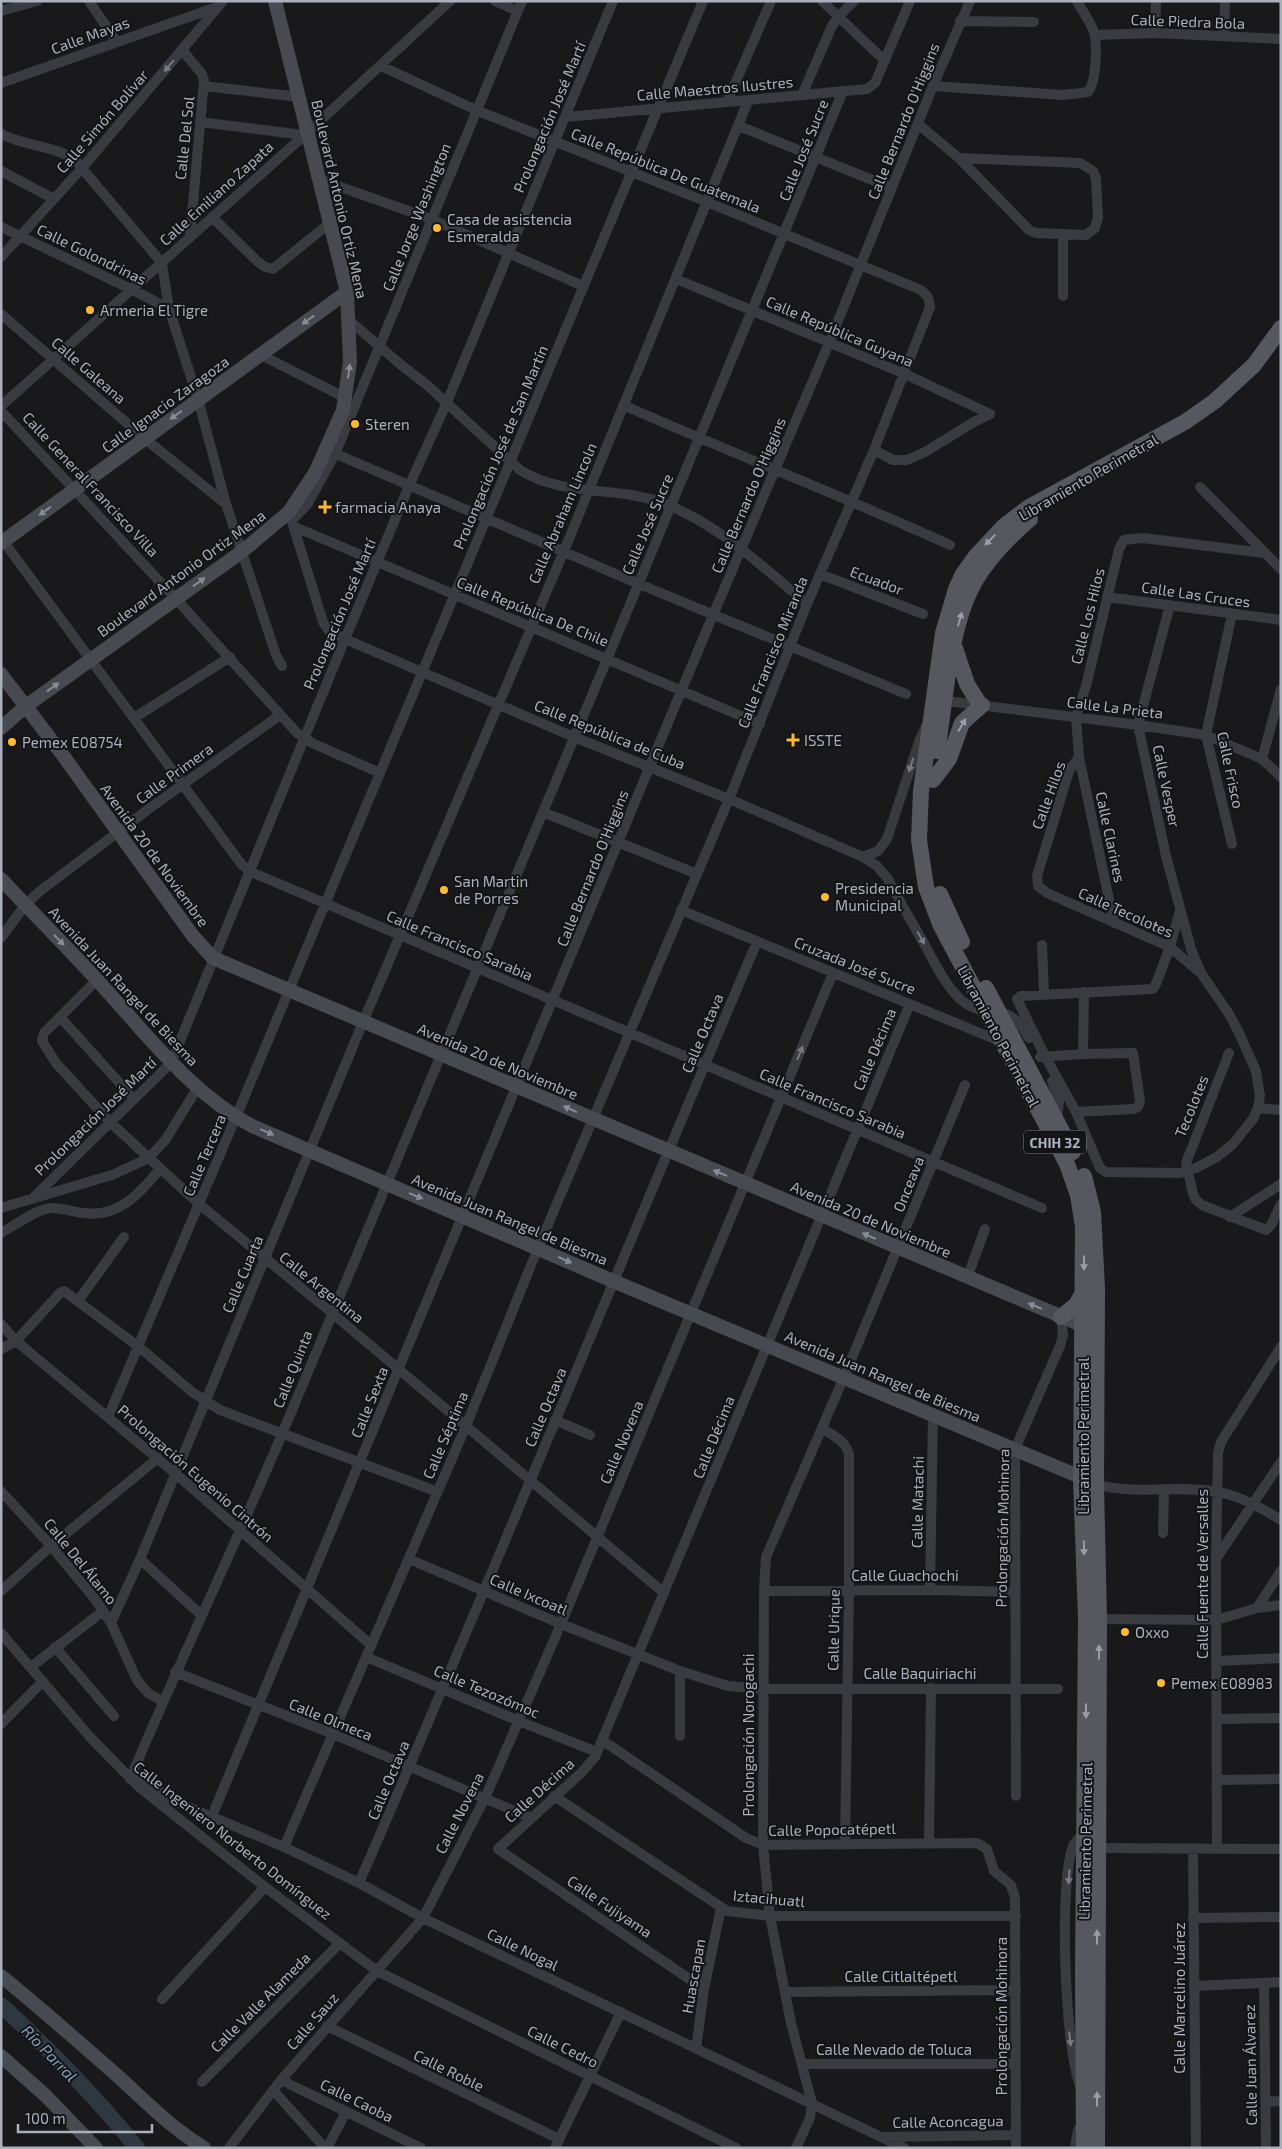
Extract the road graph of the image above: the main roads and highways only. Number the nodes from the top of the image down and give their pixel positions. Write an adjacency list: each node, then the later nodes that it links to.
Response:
1 (1281, 328): 4 (main road, Libramiento Perimetral / CHIH 32, one-way to 4)
2 (1281, 347): 3 (main road, Libramiento Perimetral / CHIH 32, one-way to 2)
3 (954, 644): 4 (main road, Libramiento Perimetral / CHIH 32); 5 (main road, one-way to 3)
4 (939, 700): 5 (main road, Libramiento Perimetral / CHIH 32); 6 (main road, Libramiento Perimetral / CHIH 32)
5 (933, 780): 6 (main road, Libramiento Perimetral / CHIH 32)
6 (993, 1012): 7 (main road, Libramiento Perimetral / CHIH 32, one-way to 7); 9 (main road, Libramiento Perimetral / CHIH 32)
7 (1084, 1291): 8 (main road); 9 (main road, Libramiento Perimetral / CHIH 32)
8 (1061, 1317)
9 (1090, 1329): 10 (main road, Libramiento Perimetral / CHIH 32)
10 (1089, 1843): 11 (main road, Libramiento Perimetral / CHIH 32, one-way to 11); 12 (main road, Libramiento Perimetral / CHIH 32, one-way to 10)
11 (1084, 2148)
12 (1097, 2148)

